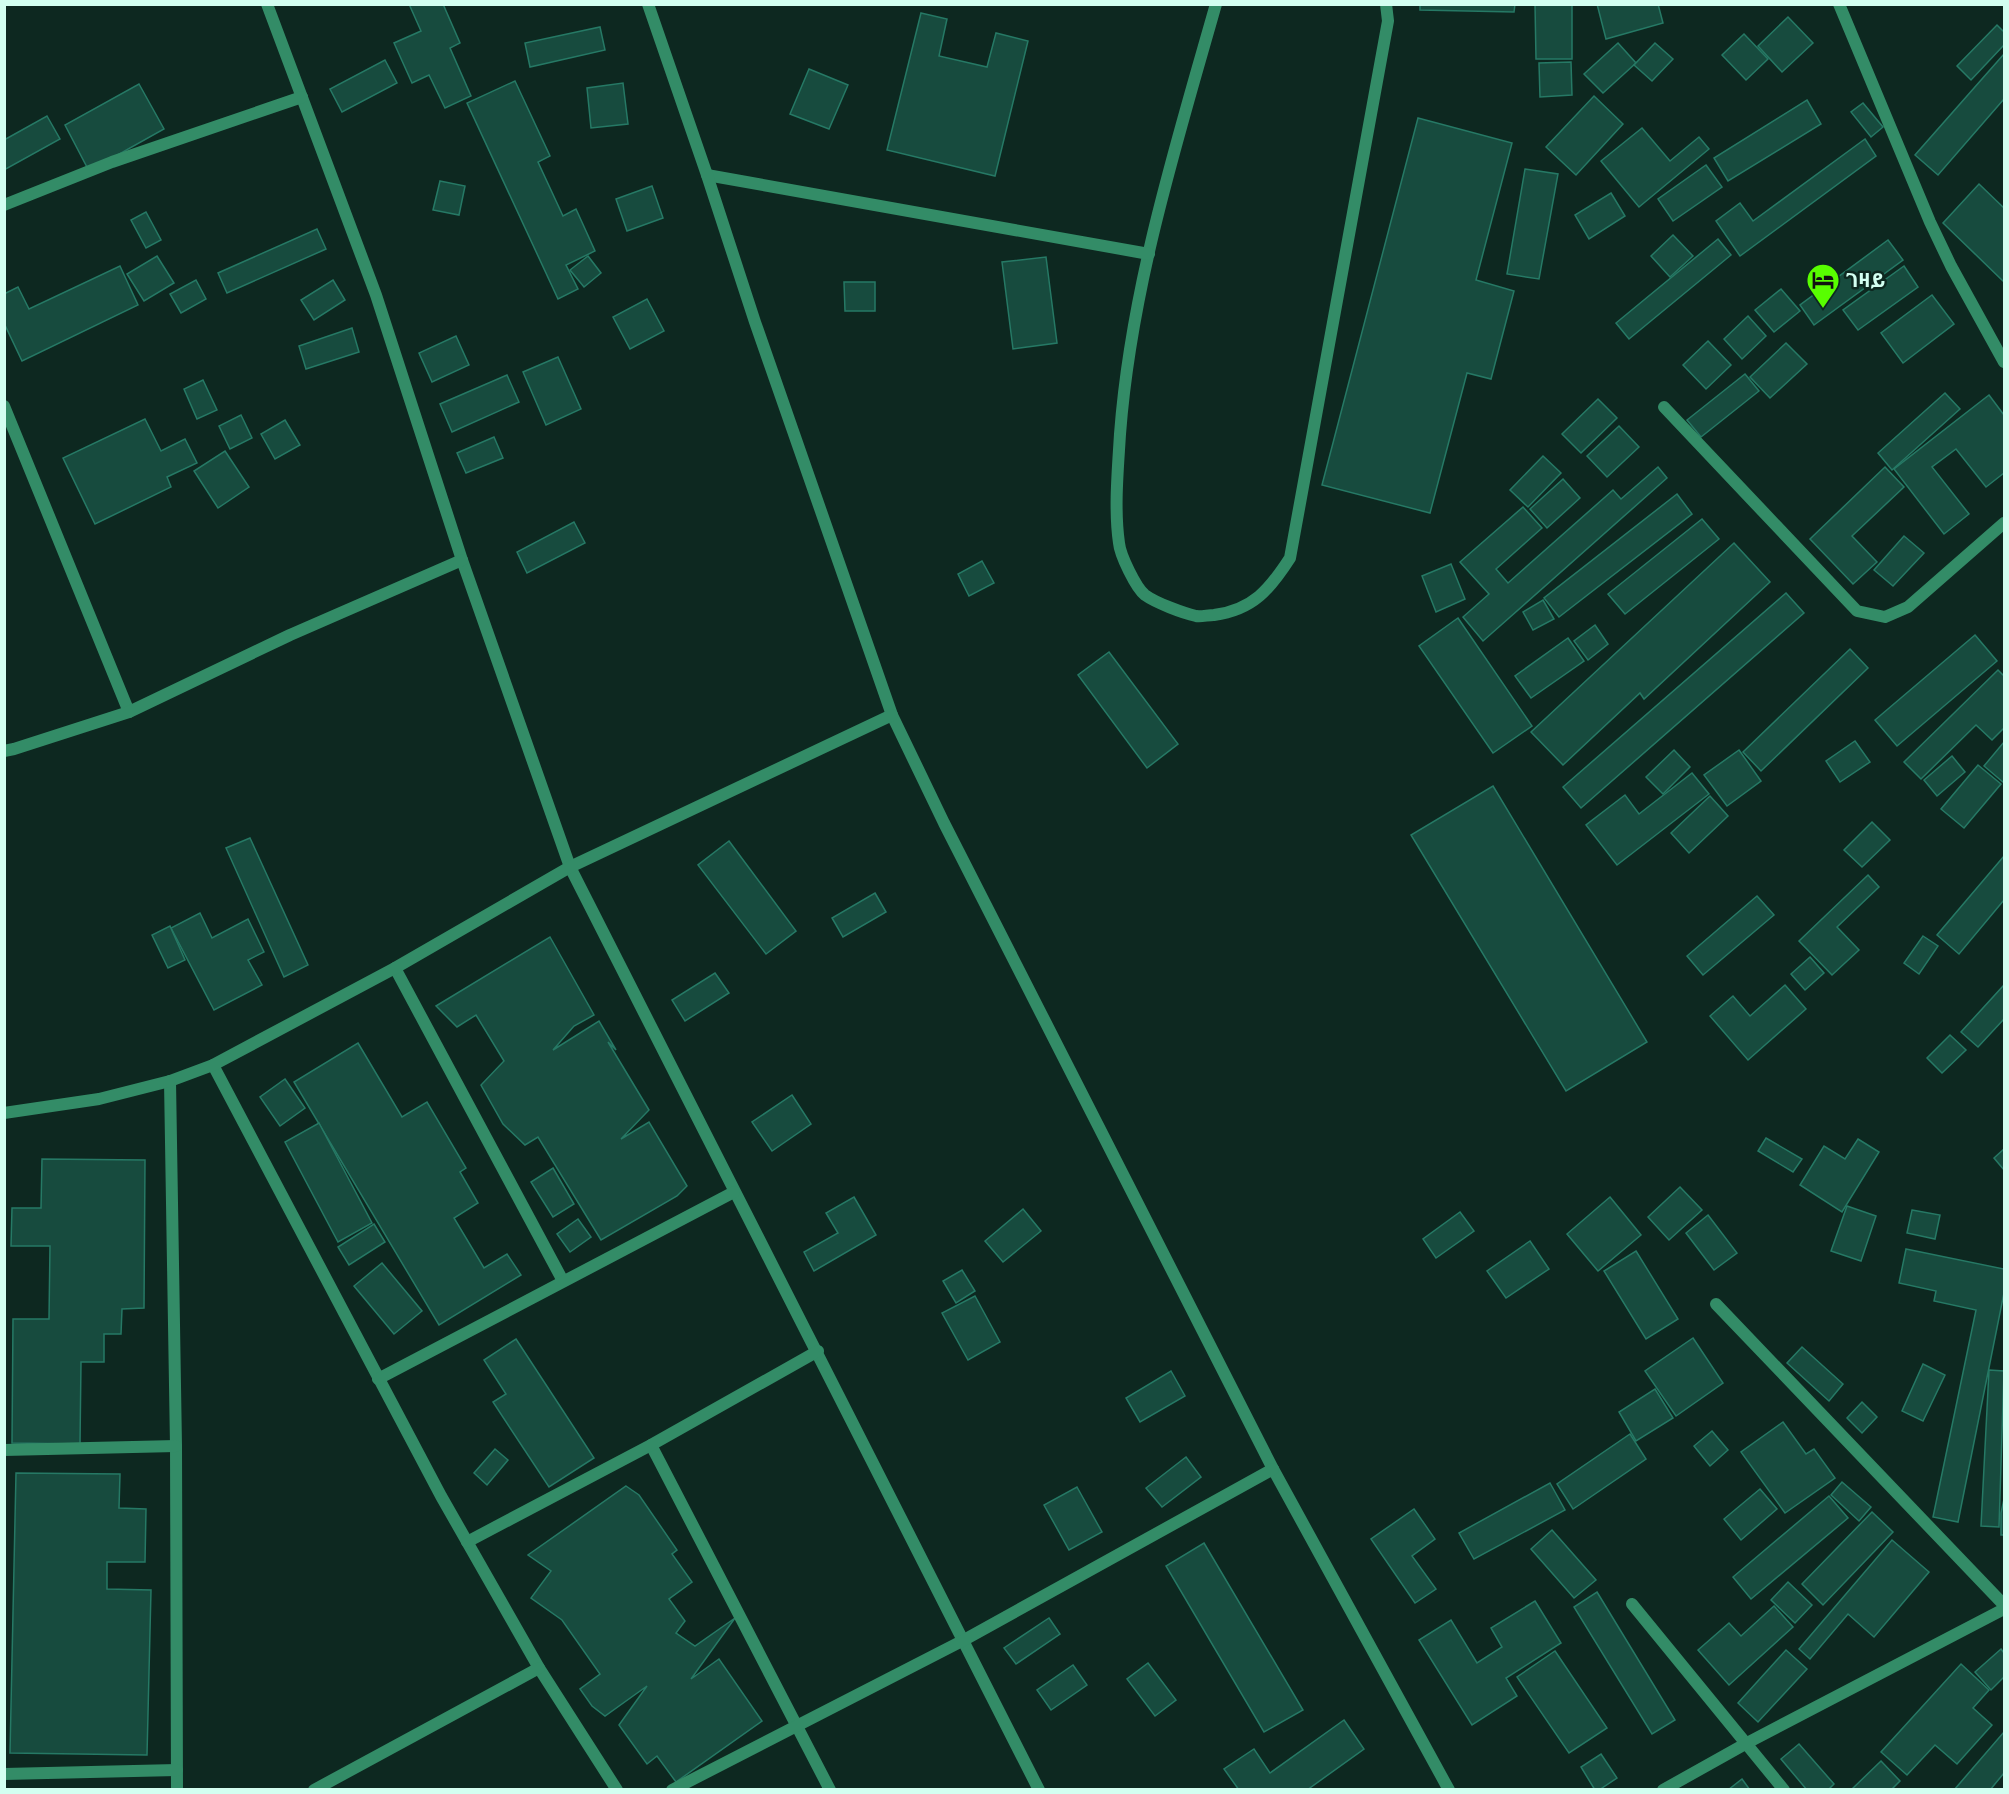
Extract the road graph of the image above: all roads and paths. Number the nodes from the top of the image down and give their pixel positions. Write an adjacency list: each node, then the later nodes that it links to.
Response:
1 (267, 4): 6 (street)
2 (648, 4): 7 (street)
3 (1216, 4): 9 (street)
4 (1386, 4): 9 (street)
5 (1839, 4): 10 (street)
6 (302, 96): 8 (street); 14 (street)
7 (707, 175): 9 (street); 16 (street)
8 (4, 205)
9 (1149, 254)
10 (2004, 362)
11 (4, 406): 15 (street)
12 (1664, 407): 13 (street)
13 (2004, 523)
14 (462, 560): 15 (street); 18 (street)
15 (129, 712): 17 (street)
16 (892, 715): 18 (street); 31 (street)
17 (4, 751)
18 (570, 867): 19 (street); 23 (street)
19 (395, 968): 20 (street); 24 (street)
20 (213, 1065): 21 (street); 27 (street)
21 (170, 1081): 22 (street); 29 (street)
22 (4, 1113)
23 (734, 1192): 24 (street); 26 (street)
24 (563, 1281): 27 (street)
25 (1716, 1304): 34 (street)
26 (818, 1351): 28 (street); 35 (street)
27 (378, 1379): 32 (street)
28 (651, 1445): 32 (street); 37 (street)
29 (176, 1446): 30 (street); 39 (street)
30 (4, 1450)
31 (1273, 1469): 35 (street); 47 (street)
32 (467, 1542): 36 (street)
33 (1632, 1604): 38 (street)
34 (2004, 1607): 38 (street)
35 (964, 1640): 37 (street); 46 (street)
36 (539, 1668): 42 (street); 43 (street)
37 (796, 1726): 44 (street); 45 (street)
38 (1748, 1743): 48 (street); 49 (street)
39 (177, 1770): 40 (street); 41 (street)
40 (4, 1774)
41 (177, 1790)
42 (314, 1790)
43 (617, 1790)
44 (672, 1790)
45 (830, 1790)
46 (1039, 1790)
47 (1449, 1790)
48 (1663, 1790)
49 (1784, 1790)

